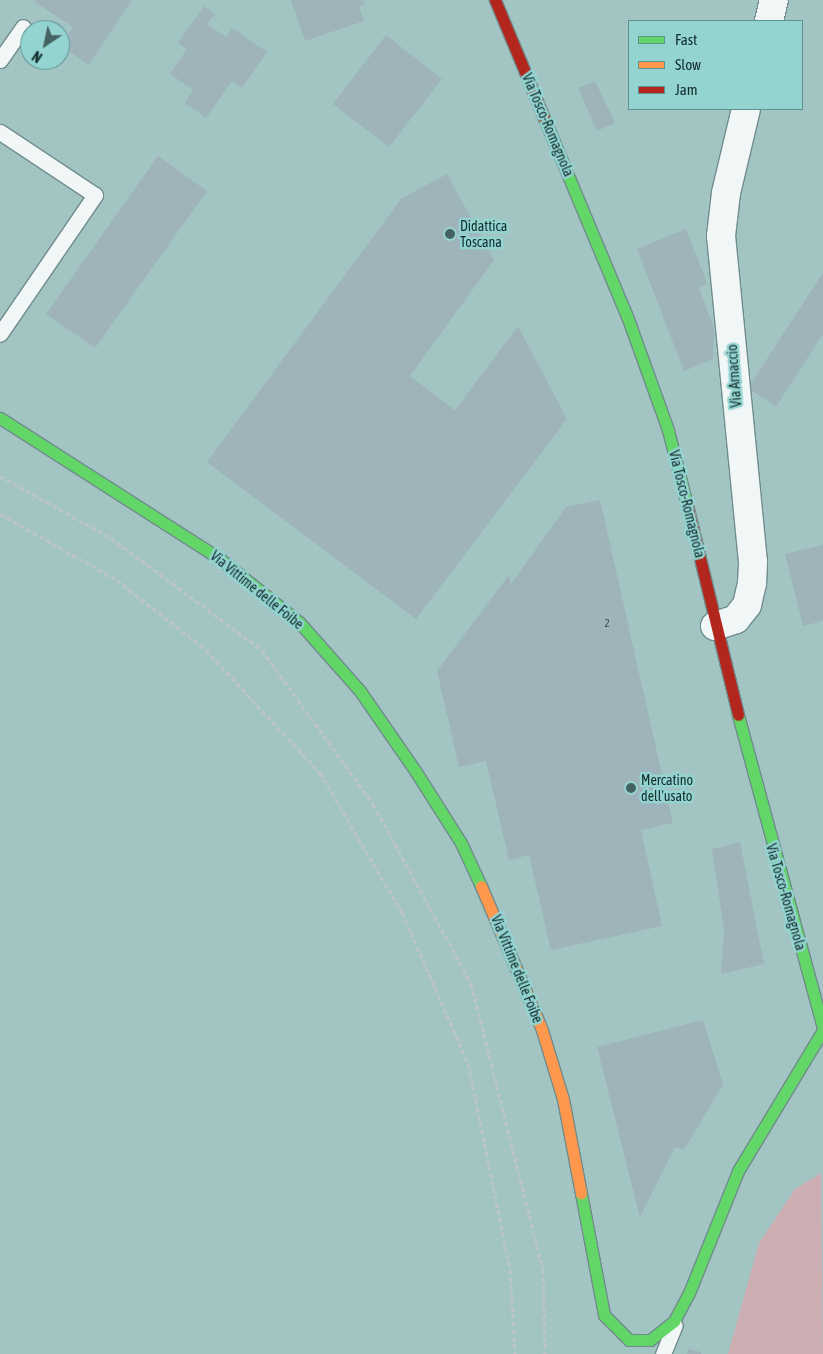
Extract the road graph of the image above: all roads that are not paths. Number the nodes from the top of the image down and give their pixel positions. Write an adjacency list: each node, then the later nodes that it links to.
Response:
1 (495, 0): 10 (street, Via Tosco-Romagnola)
2 (774, 0): 3 (street)
3 (769, 20)
4 (20, 31): 5 (lane)
5 (0, 60)
6 (746, 110): 10 (street, Via Arnaccio)
7 (0, 132): 8 (lane)
8 (0, 334)
9 (0, 418): 12 (street, Via Vittime delle Foibe)
10 (715, 626): 11 (street, Via Tosco-Romagnola)
11 (823, 1028): 12 (street, Via Vittime delle Foibe)
12 (683, 1306): 13 (lane)
13 (663, 1354)

